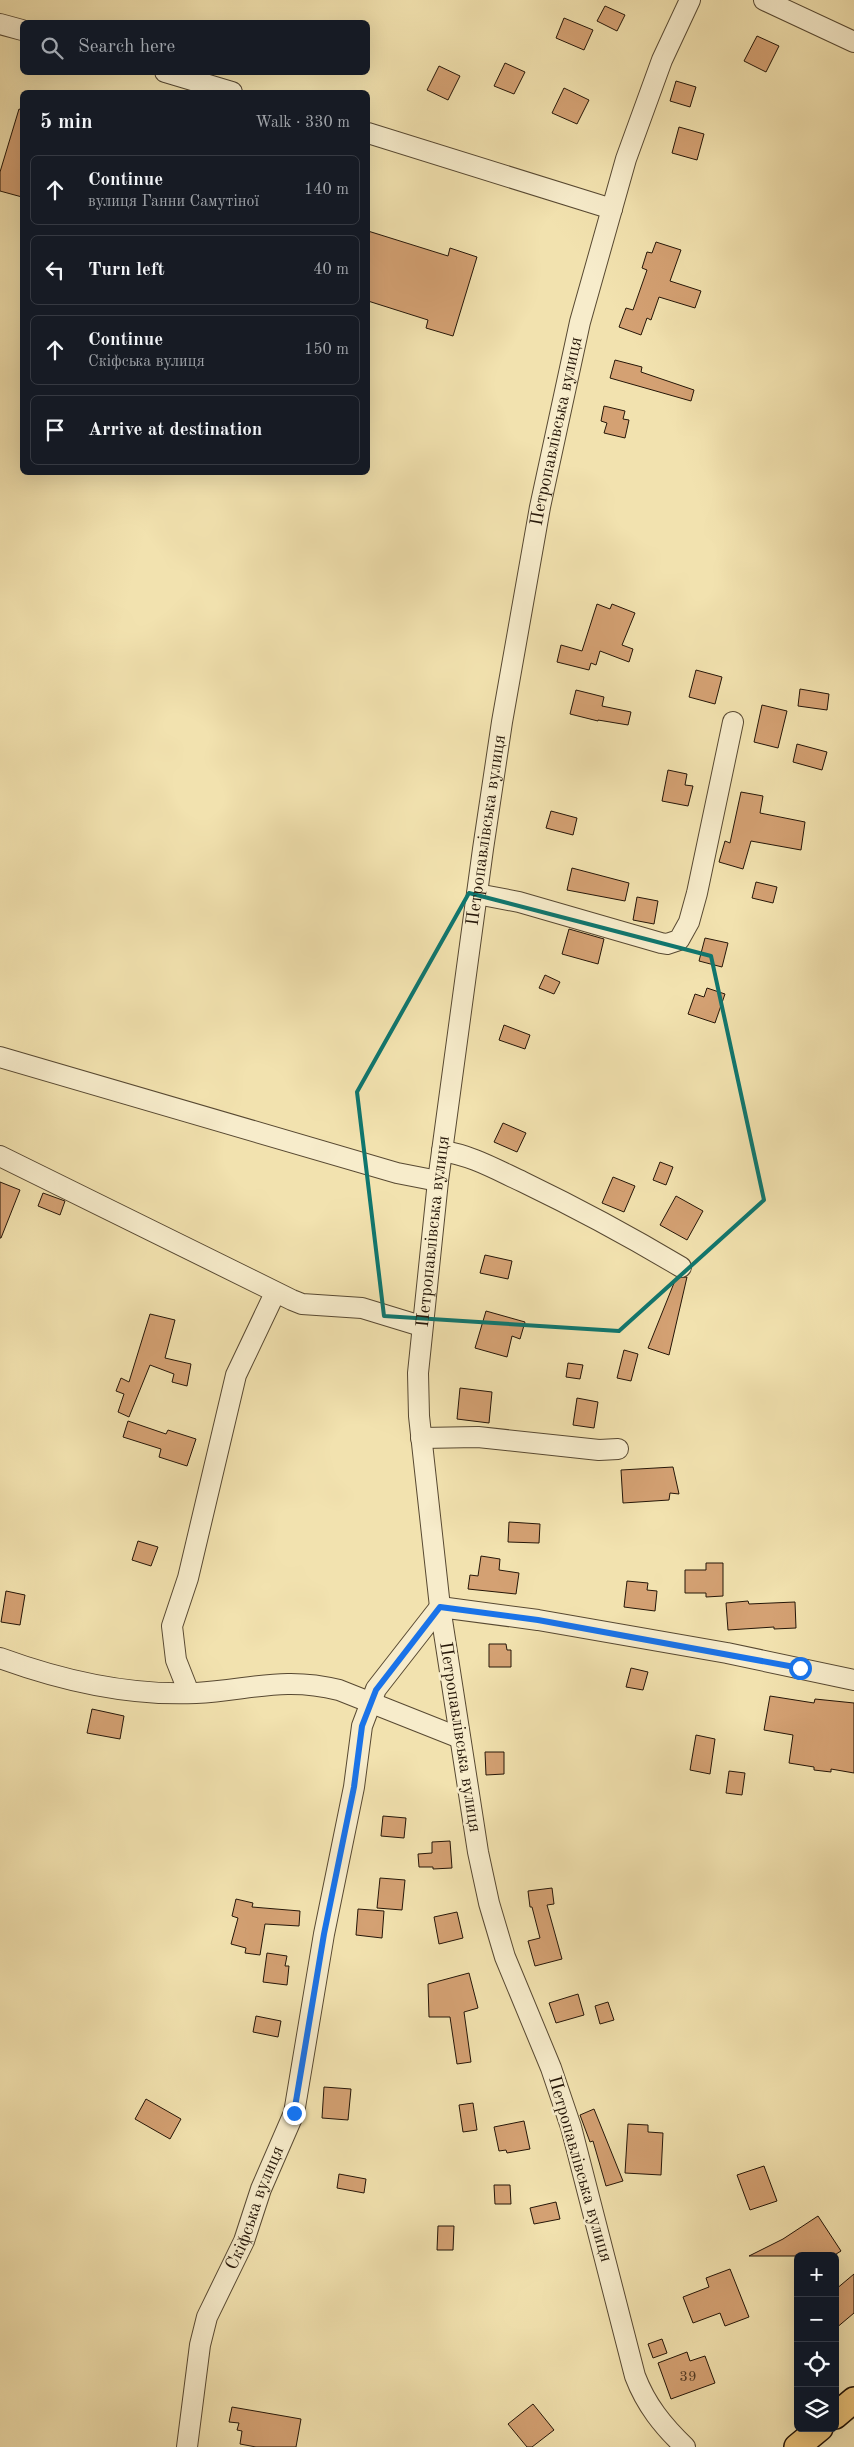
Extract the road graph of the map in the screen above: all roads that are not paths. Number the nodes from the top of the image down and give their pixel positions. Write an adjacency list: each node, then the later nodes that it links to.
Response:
1 (690, 0): 9 (street, Петропавлівська вулиця)
2 (764, 0): 5 (street)
3 (0, 24): 4 (street)
4 (20, 29)
5 (854, 42)
6 (175, 75): 7 (street)
7 (225, 90)
8 (370, 134): 9 (street)
9 (612, 209): 11 (street, Петропавлівська вулиця)
10 (732, 722): 11 (street)
11 (477, 894): 13 (street, Петропавлівська вулиця)
12 (0, 1057): 15 (street)
13 (442, 1151): 15 (street, Петропавлівська вулиця); 16 (street)
14 (0, 1156): 17 (street)
15 (438, 1181): 18 (street, Петропавлівська вулиця)
16 (681, 1267)
17 (275, 1293): 18 (street); 24 (street)
18 (421, 1326): 19 (street, Петропавлівська вулиця)
19 (421, 1438): 20 (street); 21 (street, Петропавлівська вулиця)
20 (618, 1449)
21 (440, 1607): 23 (street); 25 (street, Скіфська вулиця); 26 (street, Петропавлівська вулиця)
22 (0, 1658): 24 (street)
23 (854, 1680)
24 (189, 1693): 25 (street)
25 (370, 1702): 26 (street); 30 (street, Скіфська вулиця)
26 (460, 1738): 31 (street, Петропавлівська вулиця)
27 (854, 2400): 28 (main road)
28 (839, 2413)
29 (815, 2432): 32 (main road)
30 (187, 2447)
31 (685, 2447)
32 (797, 2447)

